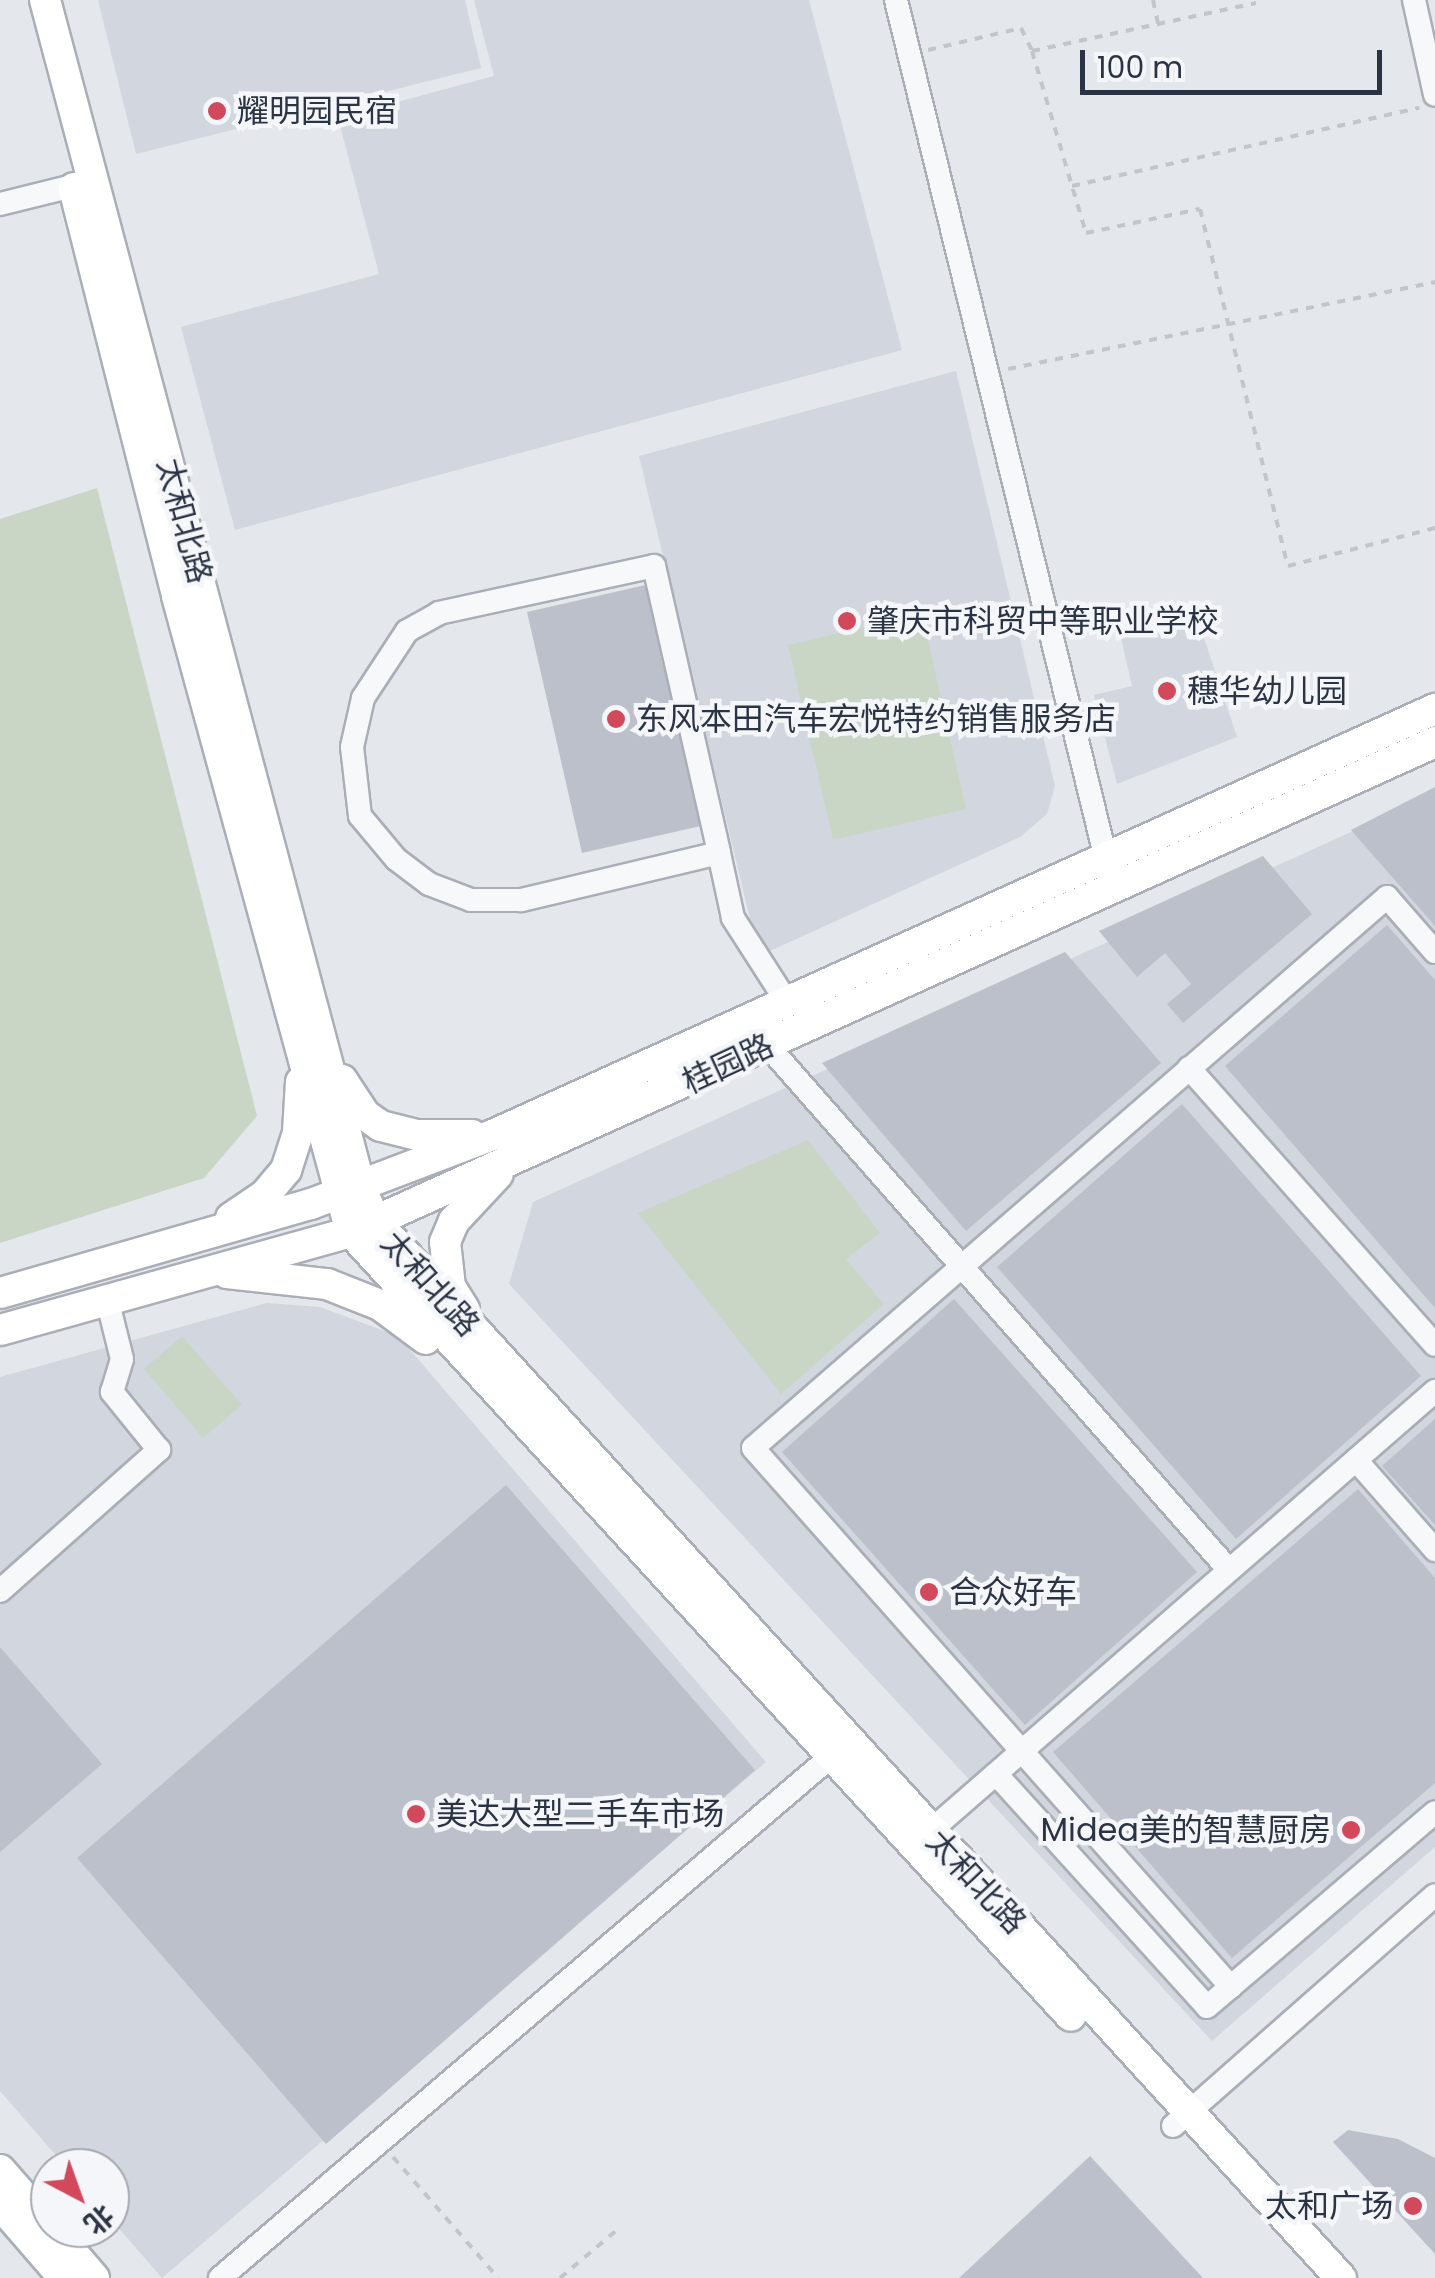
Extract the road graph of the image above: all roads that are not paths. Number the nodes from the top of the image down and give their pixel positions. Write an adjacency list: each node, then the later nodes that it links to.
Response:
1 (896, 0): 14 (street)
2 (1414, 0): 4 (street)
3 (36, 3): 5 (main road, 太和北路)
4 (1435, 96)
5 (83, 184): 6 (street); 18 (main road, 太和北路)
6 (0, 204)
7 (1435, 690): 9 (street)
8 (1435, 709): 9 (main road)
9 (1398, 727): 14 (main road)
10 (1435, 742): 12 (main road, 桂园路)
11 (1435, 754): 12 (main road)
12 (1393, 760): 15 (main road, 桂园路)
13 (719, 854): 13 (street); 17 (street)
14 (1106, 857): 15 (street); 17 (main road)
15 (1112, 888): 19 (main road, 桂园路)
16 (1435, 952): 20 (street)
17 (787, 1002): 21 (main road)
18 (311, 1045): 21 (main road); 23 (main road, 太和北路); 25 (main road)
19 (767, 1046): 22 (main road, 桂园路); 26 (street)
20 (1189, 1068): 26 (street); 31 (street)
21 (496, 1134): 23 (main road)
22 (508, 1164): 24 (main road, 桂园路); 33 (main road)
23 (350, 1189): 24 (main road, 太和北路); 25 (main road)
24 (363, 1226): 27 (main road, 桂园路); 32 (main road, 太和北路); 33 (main road, 太和北路)
25 (198, 1236): 28 (main road)
26 (962, 1266): 37 (street); 40 (street)
27 (204, 1270): 29 (main road, 桂园路); 32 (main road)
28 (0, 1294)
29 (107, 1299): 30 (main road, 桂园路); 38 (street)
30 (0, 1330)
31 (1435, 1345)
32 (453, 1350): 39 (main road, 太和北路)
33 (489, 1350): 39 (main road, 太和北路)
34 (1435, 1391): 35 (street)
35 (1356, 1460): 36 (street); 37 (street)
36 (1435, 1550)
37 (1229, 1570): 40 (street)
38 (0, 1591)
39 (839, 1750): 43 (main road, 太和北路); 53 (street)
40 (1022, 1751): 41 (street); 45 (street)
41 (996, 1774): 43 (street); 45 (street)
42 (1435, 1812): 45 (street)
43 (921, 1839): 46 (main road, 太和北路)
44 (1435, 1895): 46 (street)
45 (1230, 1987)
46 (1180, 2119): 54 (main road, 太和北路); 55 (main road, 太和北路)
47 (0, 2170): 49 (main road)
48 (0, 2204): 51 (main road)
49 (30, 2205)
50 (68, 2248): 52 (main road)
51 (64, 2278)
52 (94, 2278)
53 (220, 2278)
54 (1314, 2278)
55 (1342, 2278)

